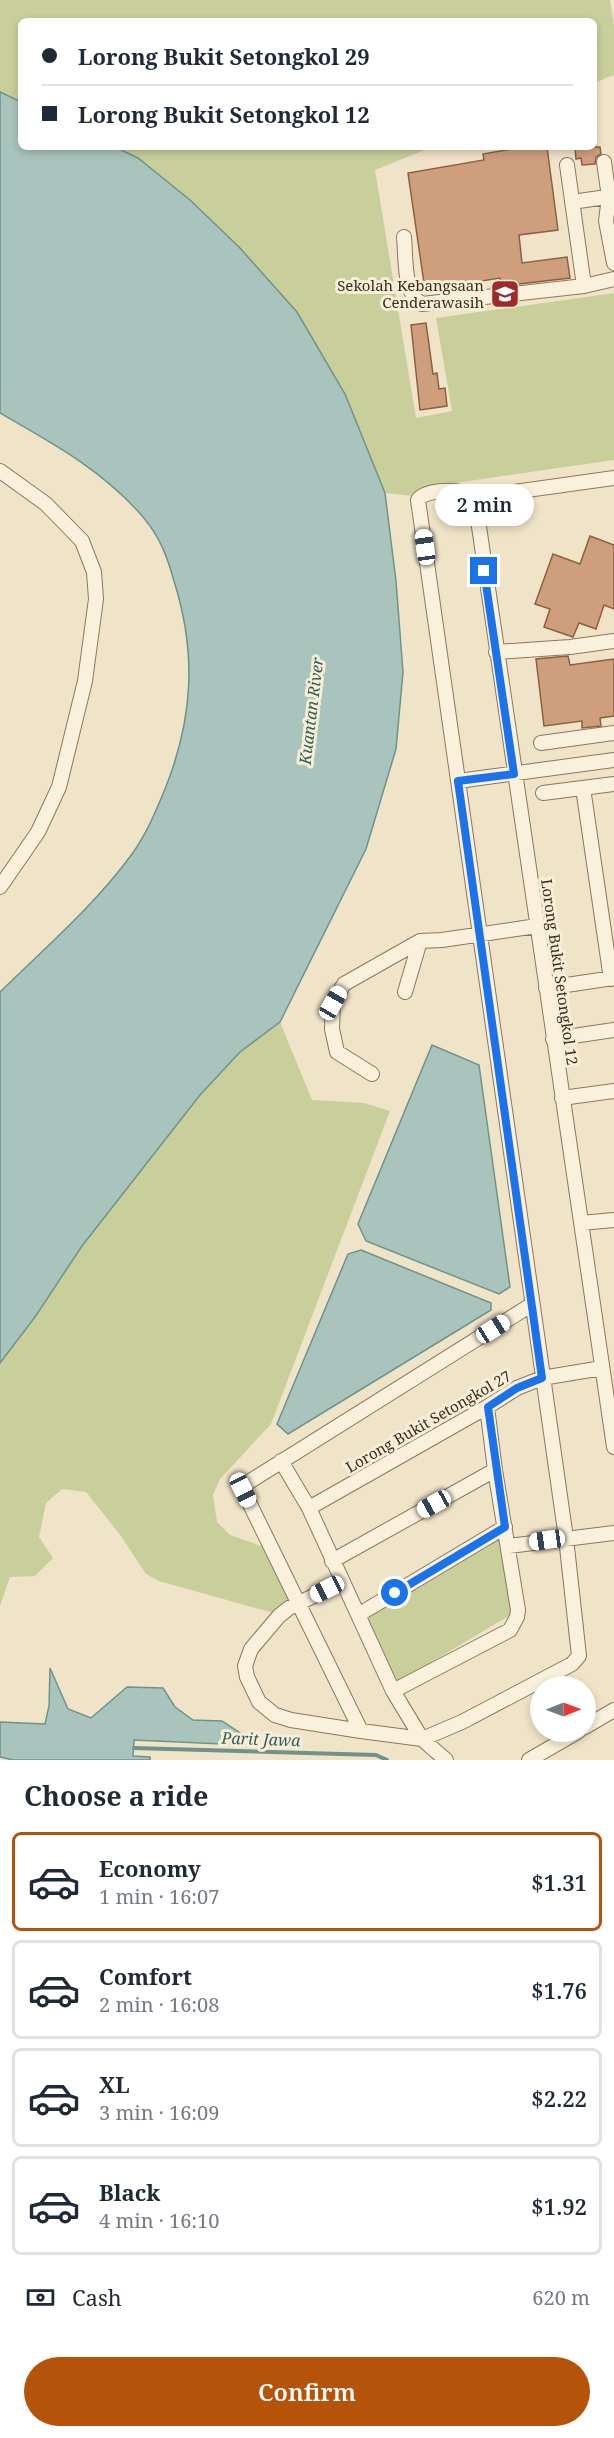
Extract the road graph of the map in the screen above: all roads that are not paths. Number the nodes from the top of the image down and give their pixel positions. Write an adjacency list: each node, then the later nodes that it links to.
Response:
1 (604, 162): 3 (street)
2 (567, 165): 4 (street)
3 (611, 196): 4 (street); 6 (street)
4 (573, 202): 8 (street)
5 (404, 237): 8 (street)
6 (614, 262)
7 (614, 279): 8 (street)
8 (584, 286)
9 (0, 471): 24 (street)
10 (614, 478): 11 (street)
11 (481, 504): 13 (street, Lorong Bukit Setongkol 12); 20 (street)
12 (614, 641): 13 (street)
13 (496, 652): 19 (street, Lorong Bukit Setongkol 12)
14 (614, 733): 15 (street)
15 (588, 737): 16 (street); 18 (street)
16 (541, 743)
17 (614, 759): 18 (street)
18 (591, 763): 19 (street)
19 (514, 774): 20 (street); 25 (street, Lorong Bukit Setongkol 12)
20 (458, 781): 26 (street)
21 (614, 784): 22 (street)
22 (583, 788): 23 (street); 28 (street)
23 (543, 793)
24 (0, 887)
25 (537, 926): 26 (street); 29 (street, Lorong Bukit Setongkol 12)
26 (480, 933): 27 (street); 38 (street)
27 (420, 941): 30 (street); 33 (street)
28 (612, 979): 29 (street)
29 (546, 988): 32 (street, Lorong Bukit Setongkol 12)
30 (405, 992)
31 (614, 1030): 32 (street)
32 (554, 1039): 35 (street, Lorong Bukit Setongkol 12)
33 (372, 1074)
34 (614, 1091): 35 (street)
35 (562, 1098): 37 (street, Lorong Bukit Setongkol 12)
36 (614, 1220): 37 (street)
37 (581, 1223): 39 (street, Lorong Bukit Setongkol 12)
38 (531, 1305): 40 (street); 43 (street)
39 (602, 1368): 40 (street, Lorong Bukit Setongkol 27); 42 (street, Lorong Bukit Setongkol 12)
40 (542, 1378): 41 (street, Lorong Bukit Setongkol 27); 48 (street)
41 (488, 1407): 44 (street); 45 (street, Lorong Bukit Setongkol 27)
42 (614, 1447)
43 (281, 1461): 45 (street); 52 (street)
44 (495, 1470): 46 (street); 50 (street)
45 (309, 1508): 50 (street)
46 (505, 1527): 49 (street); 53 (street)
47 (614, 1533): 48 (street)
48 (566, 1538): 49 (street); 58 (street)
49 (509, 1546): 54 (street)
50 (332, 1561): 51 (street)
51 (342, 1582): 52 (street); 53 (street)
52 (297, 1604): 57 (street); 57 (street)
53 (358, 1615): 54 (street)
54 (393, 1691): 58 (street)
55 (614, 1710): 56 (street)
56 (596, 1721)
57 (361, 1731): 58 (street)
58 (422, 1738): 60 (street)
59 (560, 1742): 61 (street)
60 (446, 1760)
61 (530, 1760)

